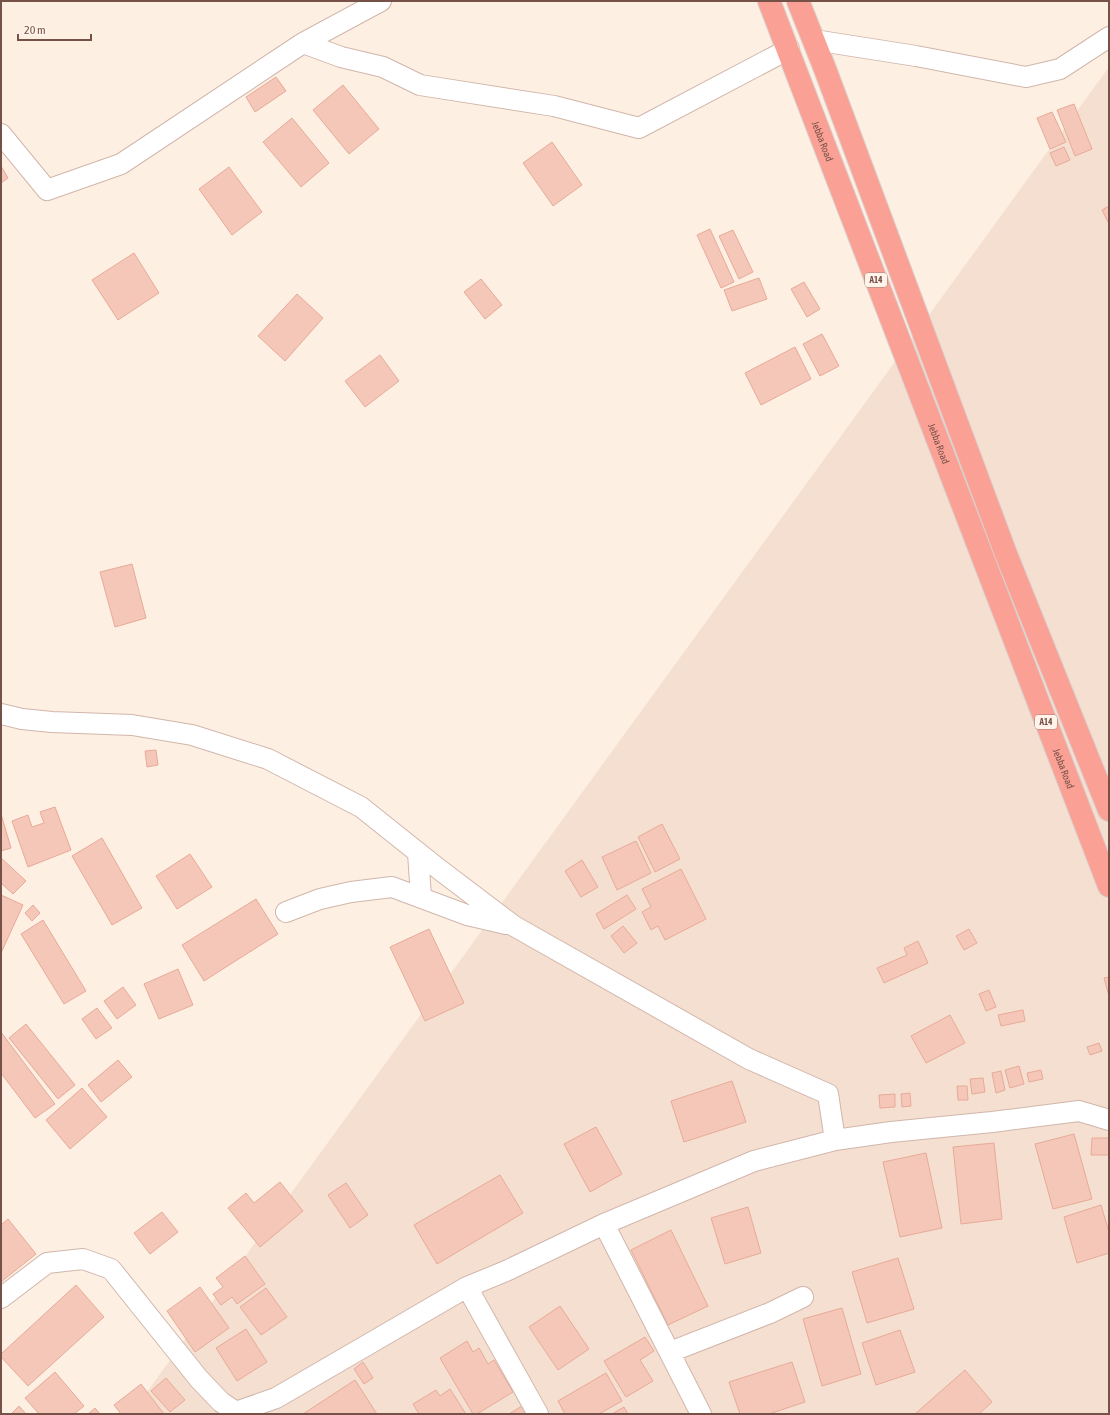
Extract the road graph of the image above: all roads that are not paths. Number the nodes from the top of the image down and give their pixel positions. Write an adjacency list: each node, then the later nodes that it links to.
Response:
1 (381, 1): 6 (street)
2 (769, 1): 7 (highway, Jebba Road / A14)
3 (798, 1): 5 (highway, A14)
4 (1109, 37): 5 (street)
5 (814, 40): 10 (highway, A14)
6 (303, 43): 7 (street); 8 (street)
7 (789, 49): 12 (highway, Jebba Road / A14)
8 (1, 134)
9 (1, 714): 11 (street)
10 (1109, 810)
11 (418, 853): 13 (street); 15 (street)
12 (1109, 886)
13 (421, 897): 14 (street); 15 (street)
14 (286, 912)
15 (514, 926): 17 (street)
16 (1109, 1120): 17 (street)
17 (835, 1140): 18 (street)
18 (604, 1224): 19 (street); 22 (street)
19 (467, 1288): 21 (street); 23 (street)
20 (803, 1297): 22 (street)
21 (1, 1298)
22 (670, 1352): 24 (street)
23 (538, 1414)
24 (701, 1414)

